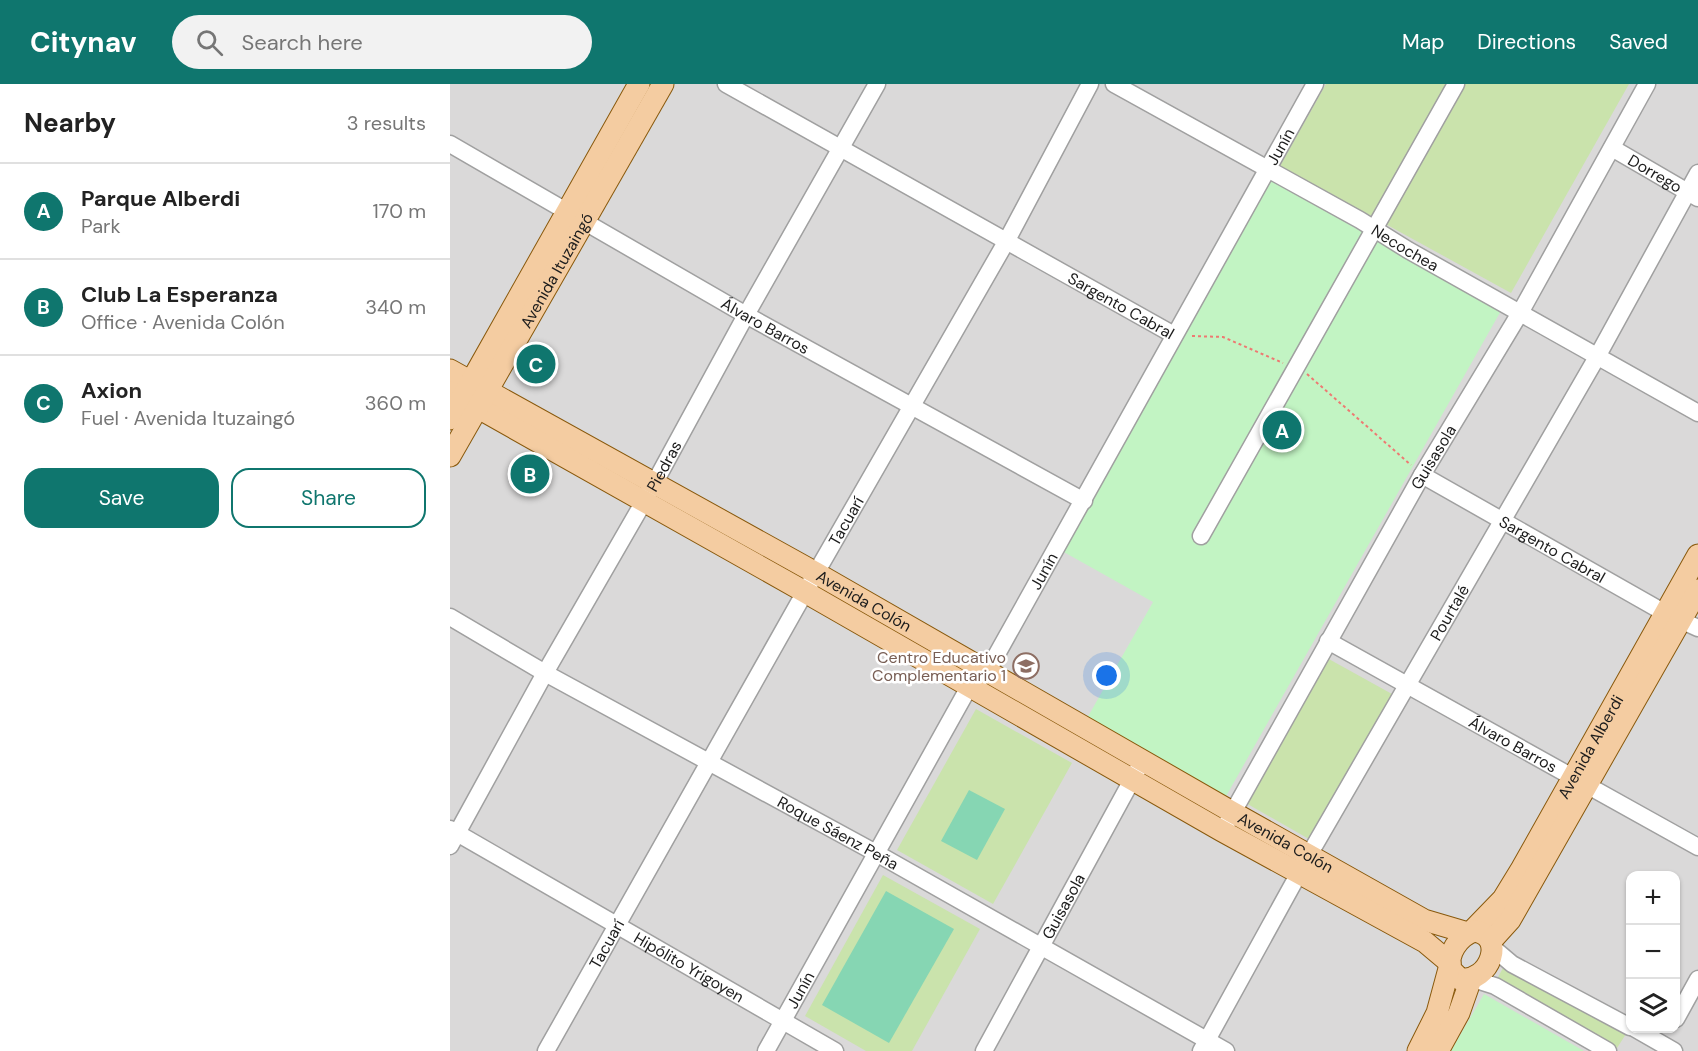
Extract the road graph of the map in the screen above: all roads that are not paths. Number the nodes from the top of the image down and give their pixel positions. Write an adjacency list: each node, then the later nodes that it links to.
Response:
1 (639, 84): 16 (main road, Avenida Ituzaingó)
2 (663, 84): 16 (main road, Avenida Ituzaingó)
3 (726, 84): 11 (street, Sargento Cabral)
4 (877, 84): 11 (street, Piedras)
5 (1090, 84): 18 (street, Tacuarí)
6 (1114, 84): 13 (street, Necochea)
7 (1315, 84): 13 (street, Junín)
8 (1456, 84): 17 (street)
9 (1647, 84): 12 (street, Guisasola)
10 (450, 144): 16 (street, Álvaro Barros)
11 (841, 148): 18 (street, Sargento Cabral); 20 (street, Piedras)
12 (1612, 148): 15 (street, Dorrego); 19 (street, Guisasola)
13 (1268, 169): 17 (street, Necochea); 21 (street, Junín)
14 (1698, 172): 15 (street, Pourtalé)
15 (1692, 195): 22 (street, Pourtalé)
16 (575, 216): 20 (street, Álvaro Barros); 24 (main road, Avenida Ituzaingó)
17 (1374, 229): 19 (street, Necochea); 33 (street)
18 (1006, 242): 21 (street, Sargento Cabral); 25 (street, Tacuarí)
19 (1520, 313): 22 (street, Necochea); 29 (street, Guisasola)
20 (746, 315): 25 (street, Álvaro Barros); 30 (street, Piedras)
21 (1174, 335): 31 (street, Junín)
22 (1597, 357): 26 (street, Necochea); 32 (street, Pourtalé)
23 (450, 370): 24 (main road, Avenida Colón)
24 (470, 394): 27 (main road, Avenida Ituzaingó); 28 (main road, Avenida Ituzaingó); 30 (main road, Avenida Colón)
25 (911, 404): 31 (street, Álvaro Barros); 35 (street, Tacuarí)
26 (1698, 413)
27 (450, 419)
28 (450, 456)
29 (1422, 475): 32 (street, Sargento Cabral); 40 (street, Guisasola)
30 (649, 492): 35 (main road, Avenida Colón); 37 (main road, Avenida Colón); 42 (street, Piedras)
31 (1084, 501): 41 (street, Junín)
32 (1501, 521): 39 (street, Sargento Cabral); 43 (street, Pourtalé)
33 (1201, 536)
34 (1698, 555): 39 (main road, Avenida Alberdi)
35 (816, 573): 37 (street, Tacuarí); 41 (main road, Avenida Colón)
36 (1698, 590): 39 (main road, Avenida Alberdi)
37 (804, 592): 44 (main road, Avenida Colón); 45 (street, Tacuarí)
38 (450, 617): 42 (street, Roque Sáenz Peña)
39 (1682, 620): 47 (main road, Avenida Alberdi)
40 (1328, 641): 43 (street, Álvaro Barros); 48 (street, Guisasola)
41 (987, 672): 44 (street, Junín); 46 (main road, Avenida Colón)
42 (545, 673): 45 (street, Roque Sáenz Peña); 49 (street, Piedras)
43 (1407, 686): 47 (street, Álvaro Barros); 52 (street, Pourtalé)
44 (969, 687): 46 (main road, Avenida Colón); 51 (street, Junín)
45 (710, 762): 51 (street, Roque Sáenz Peña); 54 (street, Tacuarí)
46 (1137, 770): 48 (main road, Avenida Colón); 56 (street, Guisasola)
47 (1580, 780): 50 (street, Álvaro Barros); 55 (main road, Avenida Alberdi)
48 (1227, 822): 52 (main road, Avenida Colón); 53 (main road, Avenida Colón)
49 (452, 836): 54 (street, Hipólito Yrigoyen)
50 (1698, 847)
51 (876, 853): 56 (street, Roque Sáenz Peña); 61 (street, Junín)
52 (1309, 855): 53 (street, Pourtalé); 55 (main road, Avenida Colón)
53 (1299, 874): 57 (main road, Avenida Colón); 65 (street, Pourtalé)
54 (618, 926): 61 (street, Hipólito Yrigoyen); 67 (street, Tacuarí)
55 (1481, 938): 57 (main road); 58 (main road); 62 (street, Avenida Colón)
56 (1041, 946): 65 (street, Roque Sáenz Peña); 70 (street, Guisasola)
57 (1450, 964): 58 (main road); 72 (main road)
58 (1472, 979): 73 (main road); 74 (street)
59 (1698, 979): 60 (street)
60 (1680, 1012)
61 (782, 1021): 68 (street, Junín); 69 (street, Hipólito Yrigoyen)
62 (1626, 1025)
63 (1640, 1033): 66 (street, Avenida Colón)
64 (1670, 1033): 66 (street)
65 (1204, 1046): 71 (street, Roque Sáenz Peña)
66 (1664, 1049)
67 (546, 1051)
68 (766, 1051)
69 (835, 1051)
70 (984, 1051)
71 (1226, 1051)
72 (1418, 1051)
73 (1438, 1051)
74 (1608, 1051)

